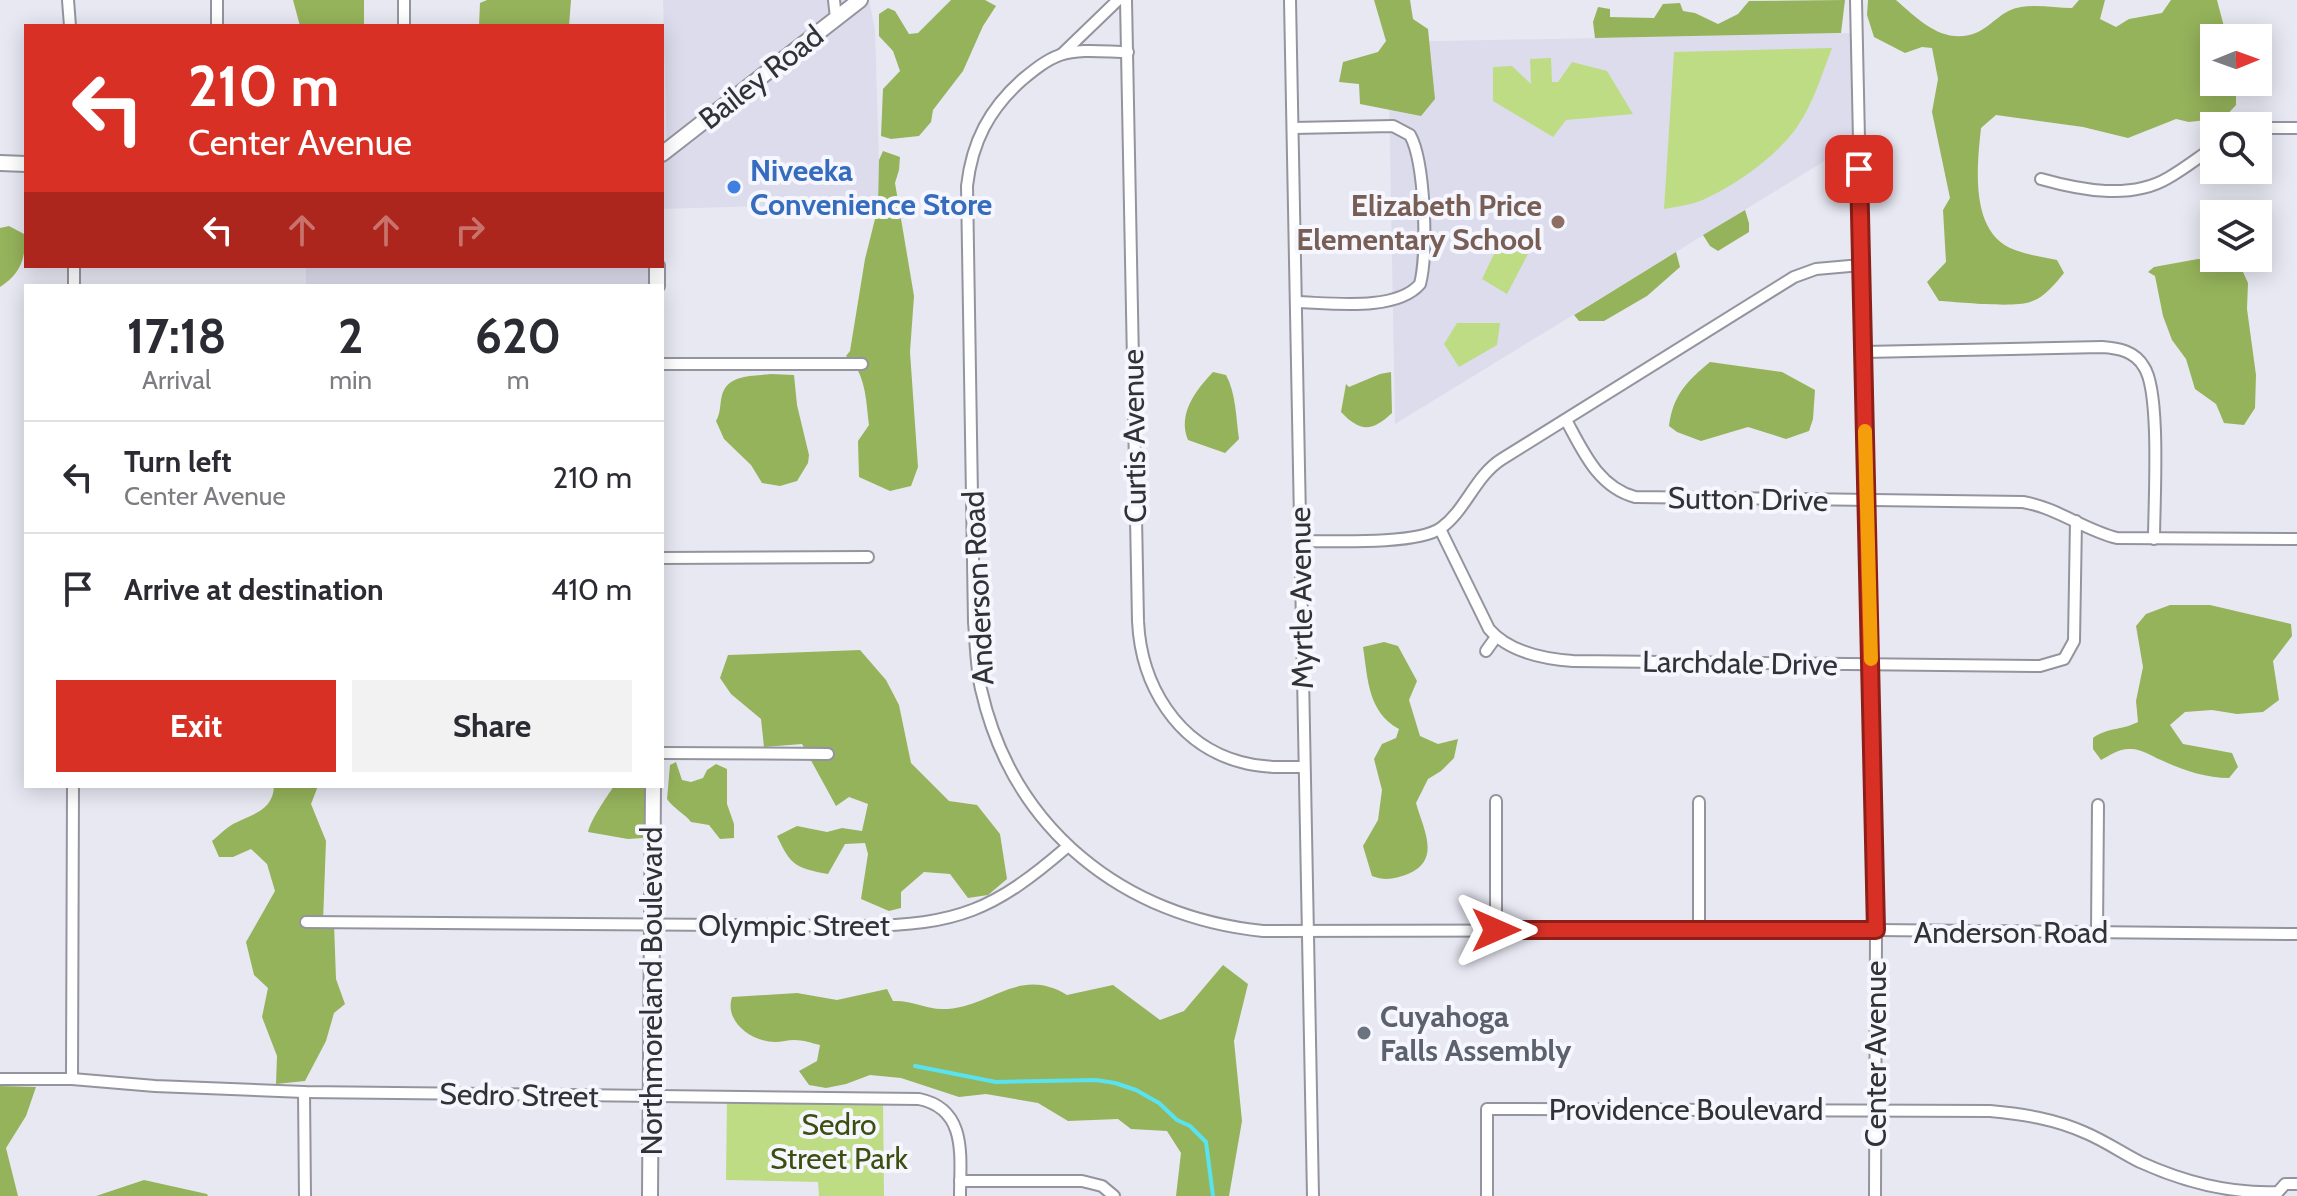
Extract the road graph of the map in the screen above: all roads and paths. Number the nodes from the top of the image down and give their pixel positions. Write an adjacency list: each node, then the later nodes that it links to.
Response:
1 (68, 0): 11 (street)
2 (217, 0): 12 (street)
3 (404, 0): 13 (street)
4 (834, 0): 10 (street)
5 (860, 0): 10 (street, Bailey Road)
6 (1118, 0): 15 (street, Anderson Road)
7 (1126, 0): 14 (street, Curtis Avenue)
8 (1290, 0): 16 (street, Myrtle Avenue)
9 (1856, 0): 24 (street, Center Avenue)
10 (836, 18): 19 (street, Bailey Road)
11 (70, 24)
12 (217, 24)
13 (404, 24)
14 (1128, 52): 15 (street, Anderson Road); 43 (street, Curtis Avenue)
15 (1062, 54): 49 (street, Anderson Road)
16 (1293, 128): 25 (street, Myrtle Avenue); 25 (street)
17 (2272, 128): 18 (street)
18 (2297, 128)
19 (664, 152)
20 (2200, 157): 23 (street)
21 (0, 163): 22 (street)
22 (24, 164)
23 (2041, 179)
24 (1861, 265): 26 (street, Center Avenue); 29 (street)
25 (1296, 302): 35 (street, Myrtle Avenue)
26 (1864, 352): 30 (street, Center Avenue); 33 (street)
27 (664, 364): 28 (street)
28 (862, 364)
29 (1566, 420): 30 (street, Sutton Drive); 32 (street)
30 (1866, 500): 31 (street, Sutton Drive); 40 (street, Center Avenue)
31 (2076, 521): 33 (street, Sutton Drive); 40 (street, Larchdale Drive)
32 (1440, 529): 35 (street); 38 (street)
33 (2154, 539): 34 (street, Sutton Drive)
34 (2297, 539)
35 (1301, 541): 43 (street, Myrtle Avenue)
36 (868, 557): 37 (street)
37 (664, 558)
38 (1496, 637): 39 (street); 40 (street, Larchdale Drive)
39 (1486, 651)
40 (1871, 664): 53 (street, Center Avenue)
41 (664, 753): 42 (street)
42 (828, 754)
43 (1303, 767): 54 (street, Myrtle Avenue)
44 (73, 788): 59 (street)
45 (653, 788): 51 (street, Northmoreland Boulevard)
46 (1496, 801): 52 (street)
47 (1699, 802): 55 (street)
48 (2098, 805): 56 (street)
49 (1067, 847): 51 (street, Olympic Street); 54 (street, Anderson Road)
50 (306, 922): 51 (street, Olympic Street)
51 (652, 924): 61 (street, Northmoreland Boulevard)
52 (1496, 930): 54 (street, Anderson Road); 55 (street, Anderson Road)
53 (1876, 930): 55 (street, Anderson Road); 56 (street, Anderson Road); 62 (street, Center Avenue)
54 (1307, 931): 71 (street, Myrtle Avenue)
55 (1699, 931)
56 (2097, 933): 57 (street, Anderson Road)
57 (2297, 934)
58 (0, 1079): 59 (street, Sedro Street)
59 (72, 1079): 60 (street, Sedro Street)
60 (304, 1092): 61 (street, Sedro Street); 67 (street)
61 (650, 1095): 63 (street, Sedro Street); 68 (street, Northmoreland Boulevard)
62 (1875, 1110): 65 (street, Providence Boulevard); 72 (street, Providence Boulevard); 73 (street, Center Avenue)
63 (960, 1181): 69 (street, Sedro Street); 70 (street)
64 (2297, 1184): 66 (street, Providence Boulevard)
65 (2214, 1192): 66 (street, Providence Boulevard)
66 (2279, 1194)
67 (305, 1196)
68 (650, 1196)
69 (960, 1196)
70 (1114, 1196)
71 (1313, 1196)
72 (1487, 1196)
73 (1875, 1196)

